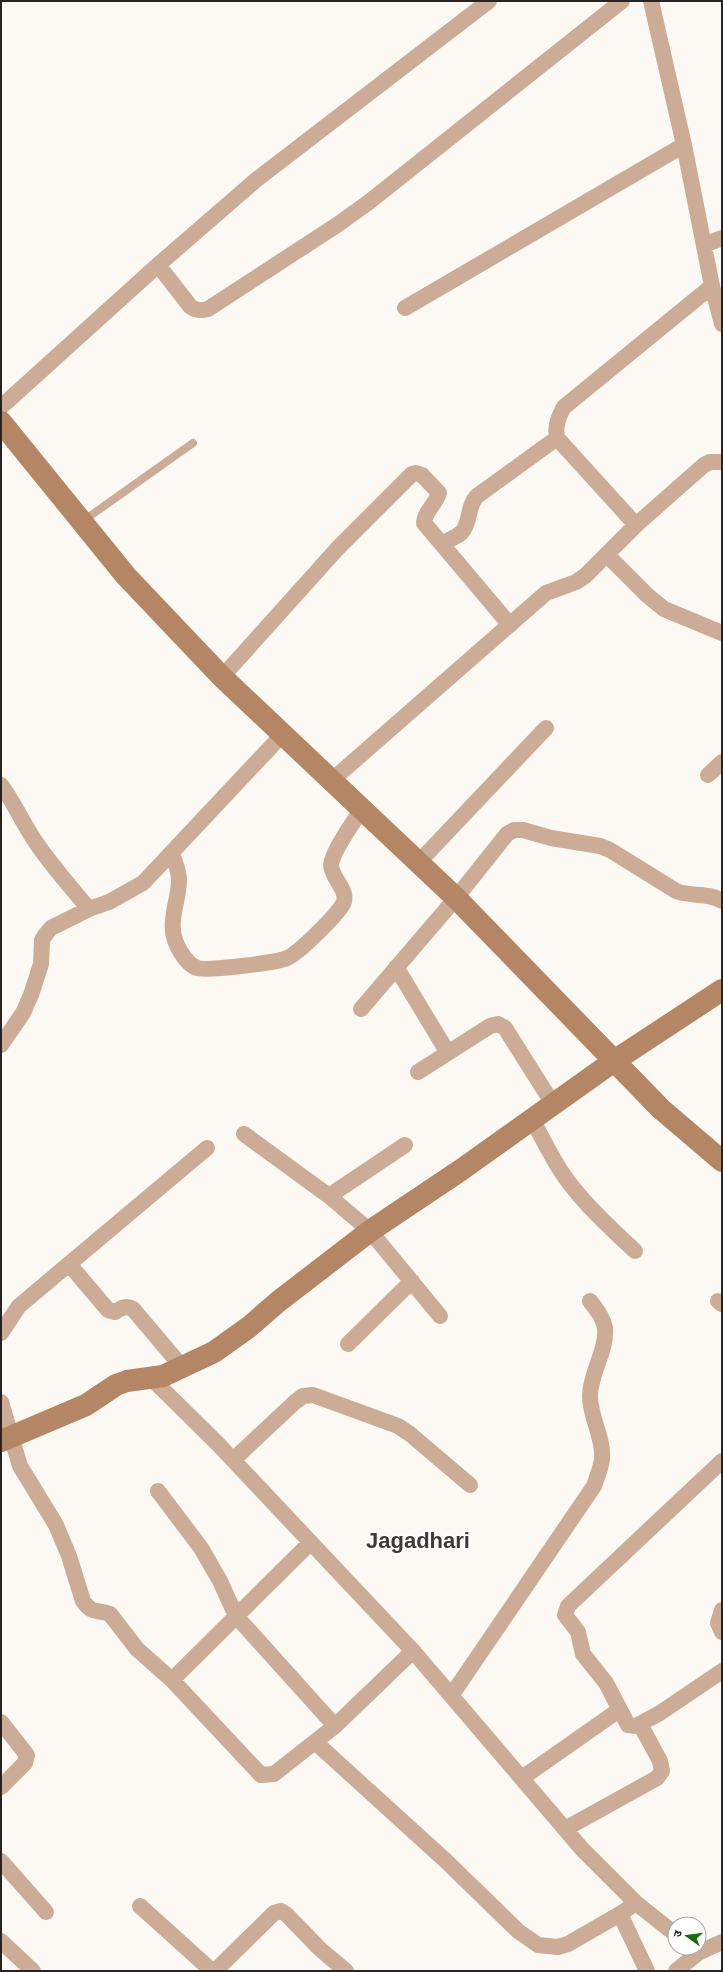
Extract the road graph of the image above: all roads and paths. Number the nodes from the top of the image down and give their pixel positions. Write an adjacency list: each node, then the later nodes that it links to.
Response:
1 (490, 1): 7 (street)
2 (622, 1): 7 (street)
3 (651, 1): 4 (street)
4 (684, 145): 6 (street); 9 (street)
5 (722, 238): 6 (street)
6 (704, 245): 8 (street)
7 (158, 265): 11 (street)
8 (712, 286): 10 (street); 13 (street)
9 (405, 308)
10 (722, 324)
11 (1, 407)
12 (1, 422): 16 (street)
13 (557, 438): 17 (street); 18 (street)
14 (193, 443): 16 (lane)
15 (722, 462): 17 (street)
16 (82, 521): 22 (street)
17 (636, 525): 19 (street)
18 (442, 544): 20 (street); 22 (street)
19 (607, 555): 20 (street); 21 (street)
20 (510, 625): 27 (street)
21 (722, 633)
22 (222, 677): 24 (street)
23 (546, 728): 31 (street)
24 (282, 735): 27 (street); 30 (street)
25 (722, 762): 26 (street)
26 (708, 775)
27 (331, 781): 29 (street)
28 (1, 784): 34 (street)
29 (362, 809): 30 (street); 31 (street)
30 (172, 854): 34 (street)
31 (419, 862): 32 (street)
32 (456, 898): 33 (street); 35 (street); 40 (street)
33 (722, 901)
34 (89, 909): 38 (street)
35 (396, 967): 37 (street); 39 (street)
36 (722, 990): 40 (street)
37 (360, 1009)
38 (1, 1045)
39 (448, 1053): 41 (street); 42 (street)
40 (614, 1061): 42 (street); 47 (street)
41 (418, 1072)
42 (553, 1104): 43 (street)
43 (532, 1119): 49 (street); 50 (street)
44 (244, 1134): 48 (street)
45 (405, 1145): 48 (street)
46 (207, 1148): 51 (street)
47 (722, 1161)
48 (329, 1196): 49 (street)
49 (370, 1231): 52 (street); 57 (street)
50 (635, 1251)
51 (69, 1264): 55 (street); 57 (street)
52 (412, 1281): 54 (street); 56 (street)
53 (590, 1301): 72 (street)
54 (440, 1316)
55 (1, 1334)
56 (348, 1344)
57 (182, 1367): 58 (street)
58 (150, 1378): 60 (street); 61 (street)
59 (1, 1402): 60 (street)
60 (6, 1438): 71 (street)
61 (233, 1460): 63 (street); 65 (street)
62 (722, 1461): 73 (street)
63 (470, 1485)
64 (158, 1491): 67 (street)
65 (310, 1543): 67 (street); 69 (street)
66 (722, 1610): 68 (street)
67 (236, 1616): 71 (street); 76 (street)
68 (722, 1632)
69 (413, 1651): 72 (street); 76 (street)
70 (722, 1671): 75 (street)
71 (172, 1680): 77 (street)
72 (451, 1696): 78 (street)
73 (619, 1710): 75 (street); 78 (street)
74 (1, 1722): 79 (street)
75 (640, 1724): 80 (street)
76 (334, 1726): 77 (street)
77 (315, 1742): 85 (street)
78 (522, 1778): 80 (street)
79 (1, 1787)
80 (565, 1829): 82 (street)
81 (1, 1861): 84 (street)
82 (636, 1902): 85 (street); 86 (street)
83 (140, 1906): 93 (street)
84 (46, 1912)
85 (620, 1914): 96 (street)
86 (667, 1927)
87 (1, 1941): 92 (street)
88 (722, 1942): 89 (street)
89 (707, 1947)
90 (690, 1956): 97 (street)
91 (330, 1966): 94 (street); 95 (street)
92 (33, 1971)
93 (212, 1971)
94 (215, 1971)
95 (346, 1971)
96 (647, 1971)
97 (676, 1971)

